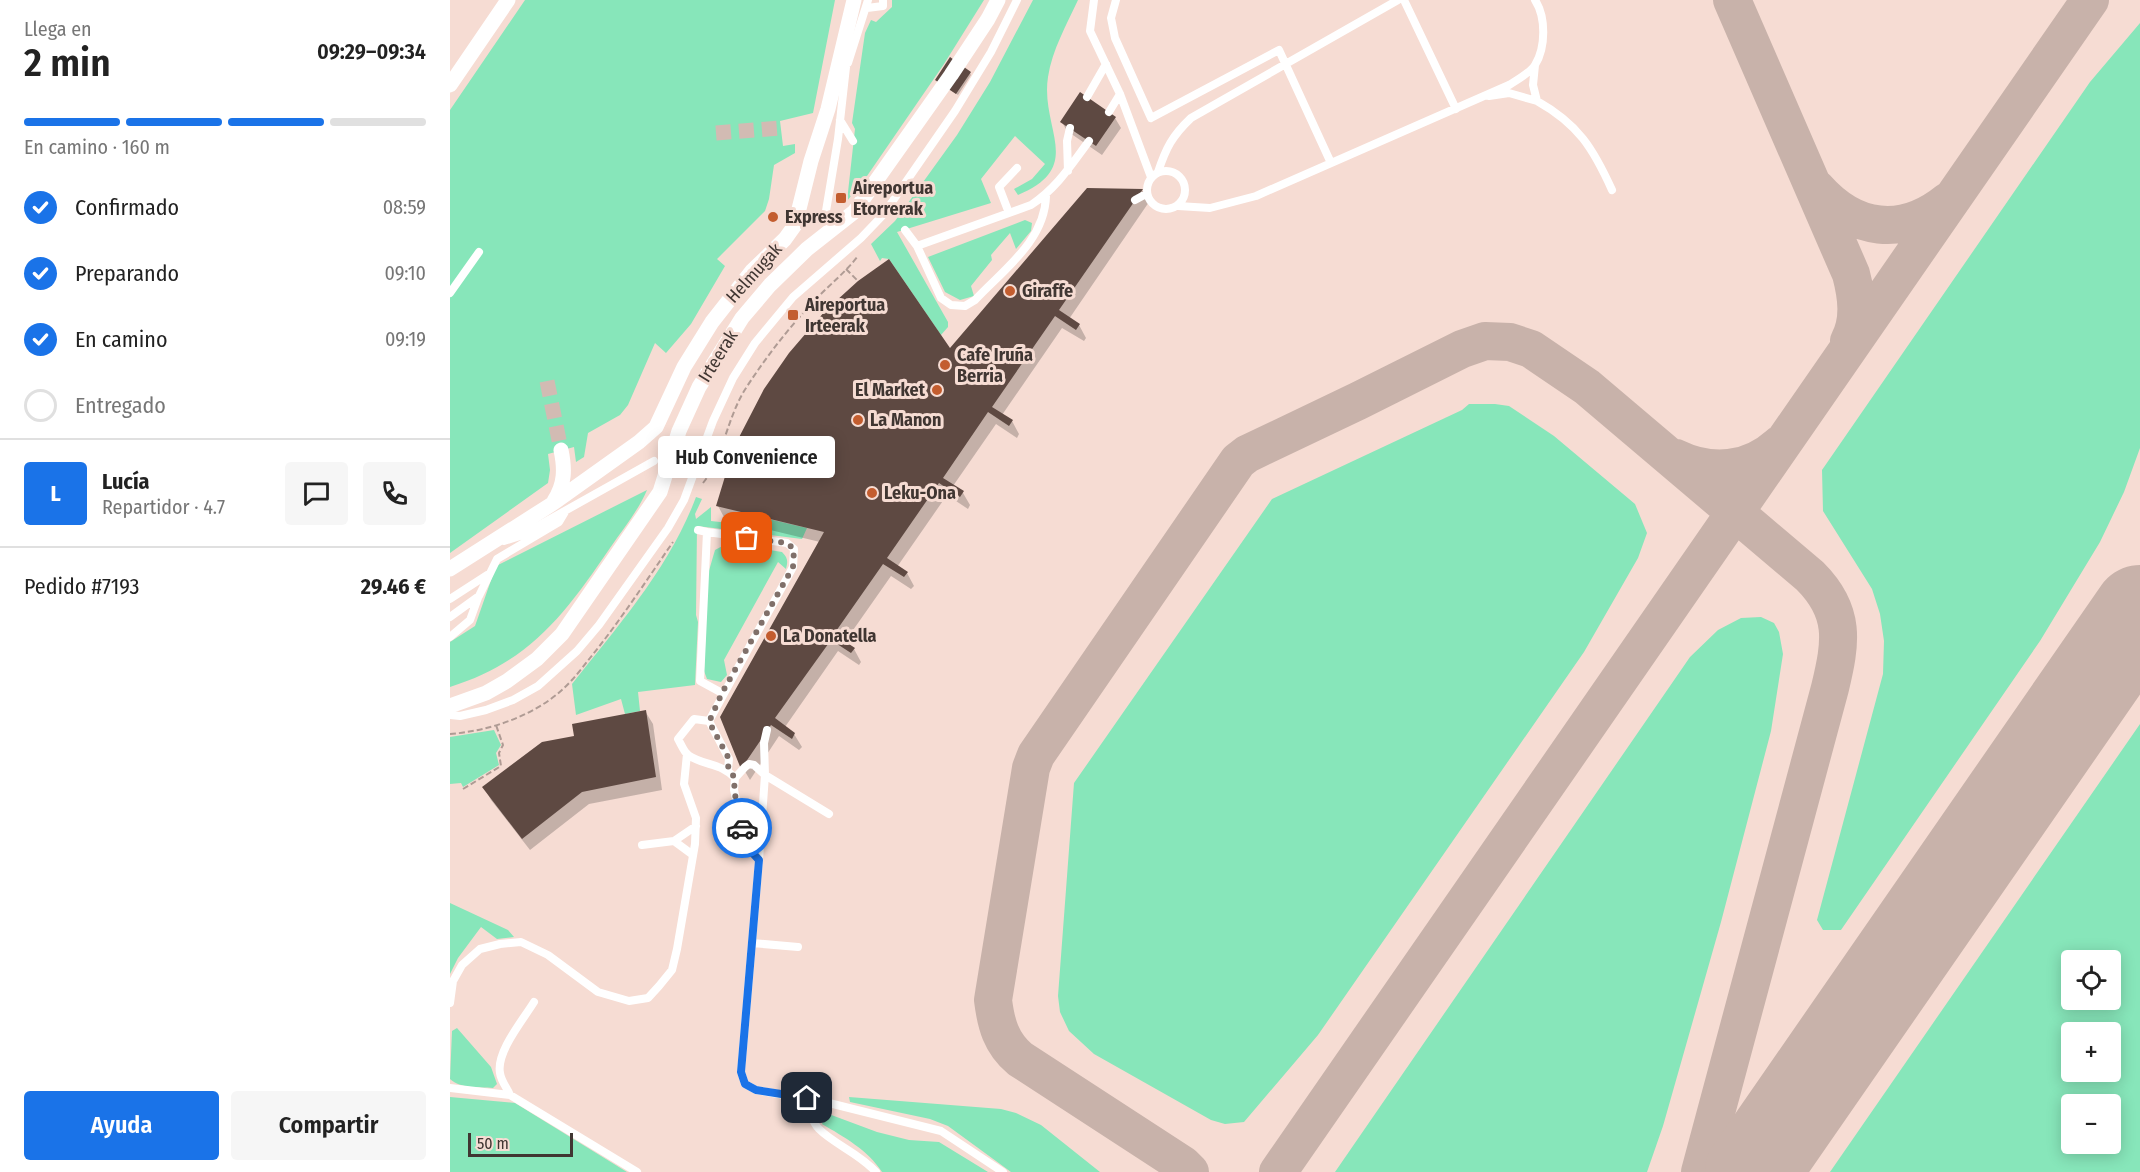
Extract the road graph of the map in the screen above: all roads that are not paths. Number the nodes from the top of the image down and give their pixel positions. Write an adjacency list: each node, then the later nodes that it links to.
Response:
1 (508, 0): 15 (street)
2 (883, 0): 10 (lane)
3 (998, 0): 57 (street, Irteerak)
4 (1017, 0): 58 (lane)
5 (1094, 0): 11 (lane)
6 (1116, 0): 12 (lane)
7 (1398, 0): 12 (lane)
8 (1404, 0): 20 (lane)
9 (1535, 0): 13 (lane)
10 (860, 3): 14 (lane); 14 (lane); 43 (street, Helmugak)
11 (1106, 64): 16 (lane); 17 (lane)
12 (1285, 65): 26 (lane); 29 (lane)
13 (1535, 65): 18 (lane); 19 (lane)
14 (845, 73): 22 (lane)
15 (450, 85)
16 (1120, 94): 21 (lane); 29 (lane)
17 (1087, 97)
18 (1482, 98): 19 (lane); 20 (lane)
19 (1537, 101): 30 (lane)
20 (1456, 109): 26 (lane)
21 (1108, 112)
22 (840, 120): 24 (lane); 36 (lane)
23 (1070, 128): 28 (lane)
24 (853, 141)
25 (1089, 141): 28 (lane)
26 (1331, 163): 34 (lane)
27 (1017, 168): 35 (lane)
28 (1068, 171): 32 (lane)
29 (1155, 175): 31 (lane); 34 (lane)
30 (1611, 190)
31 (1146, 194): 33 (lane); 34 (lane)
32 (1046, 196): 35 (lane); 38 (lane)
33 (1135, 200)
34 (1178, 206)
35 (1010, 213): 38 (lane)
36 (825, 217)
37 (905, 230): 38 (lane)
38 (917, 246)
39 (479, 252): 40 (lane)
40 (450, 293)
41 (561, 450): 43 (street)
42 (654, 461): 44 (lane)
43 (552, 504): 49 (street, Helmugak)
44 (577, 505): 45 (lane); 46 (lane)
45 (566, 510): 49 (lane); 51 (lane)
46 (587, 510)
47 (698, 530): 48 (lane)
48 (708, 532): 56 (lane); 56 (lane)
49 (486, 547): 50 (street, Helmugak)
50 (450, 569)
51 (488, 574): 52 (lane); 53 (lane)
52 (479, 596): 54 (lane); 55 (lane)
53 (450, 599)
54 (450, 617)
55 (450, 637)
56 (722, 693): 59 (lane)
57 (450, 705)
58 (450, 715)
59 (709, 722): 61 (lane); 62 (lane)
60 (768, 730): 63 (lane)
61 (687, 754): 62 (lane); 66 (lane)
62 (728, 769): 64 (lane)
63 (765, 774): 64 (lane); 65 (lane); 70 (lane)
64 (735, 778): 70 (lane)
65 (829, 814)
66 (696, 826): 67 (lane); 69 (lane)
67 (674, 841): 68 (lane); 69 (lane)
68 (642, 844)
69 (693, 855): 74 (lane)
70 (759, 860): 71 (lane)
71 (752, 943): 72 (lane); 77 (lane)
72 (798, 947)
73 (534, 1002): 76 (lane)
74 (450, 1003)
75 (450, 1088): 76 (lane)
76 (510, 1095): 78 (lane)
77 (807, 1098): 79 (lane); 80 (lane)
78 (637, 1172)
79 (876, 1172)
80 (1003, 1172)

